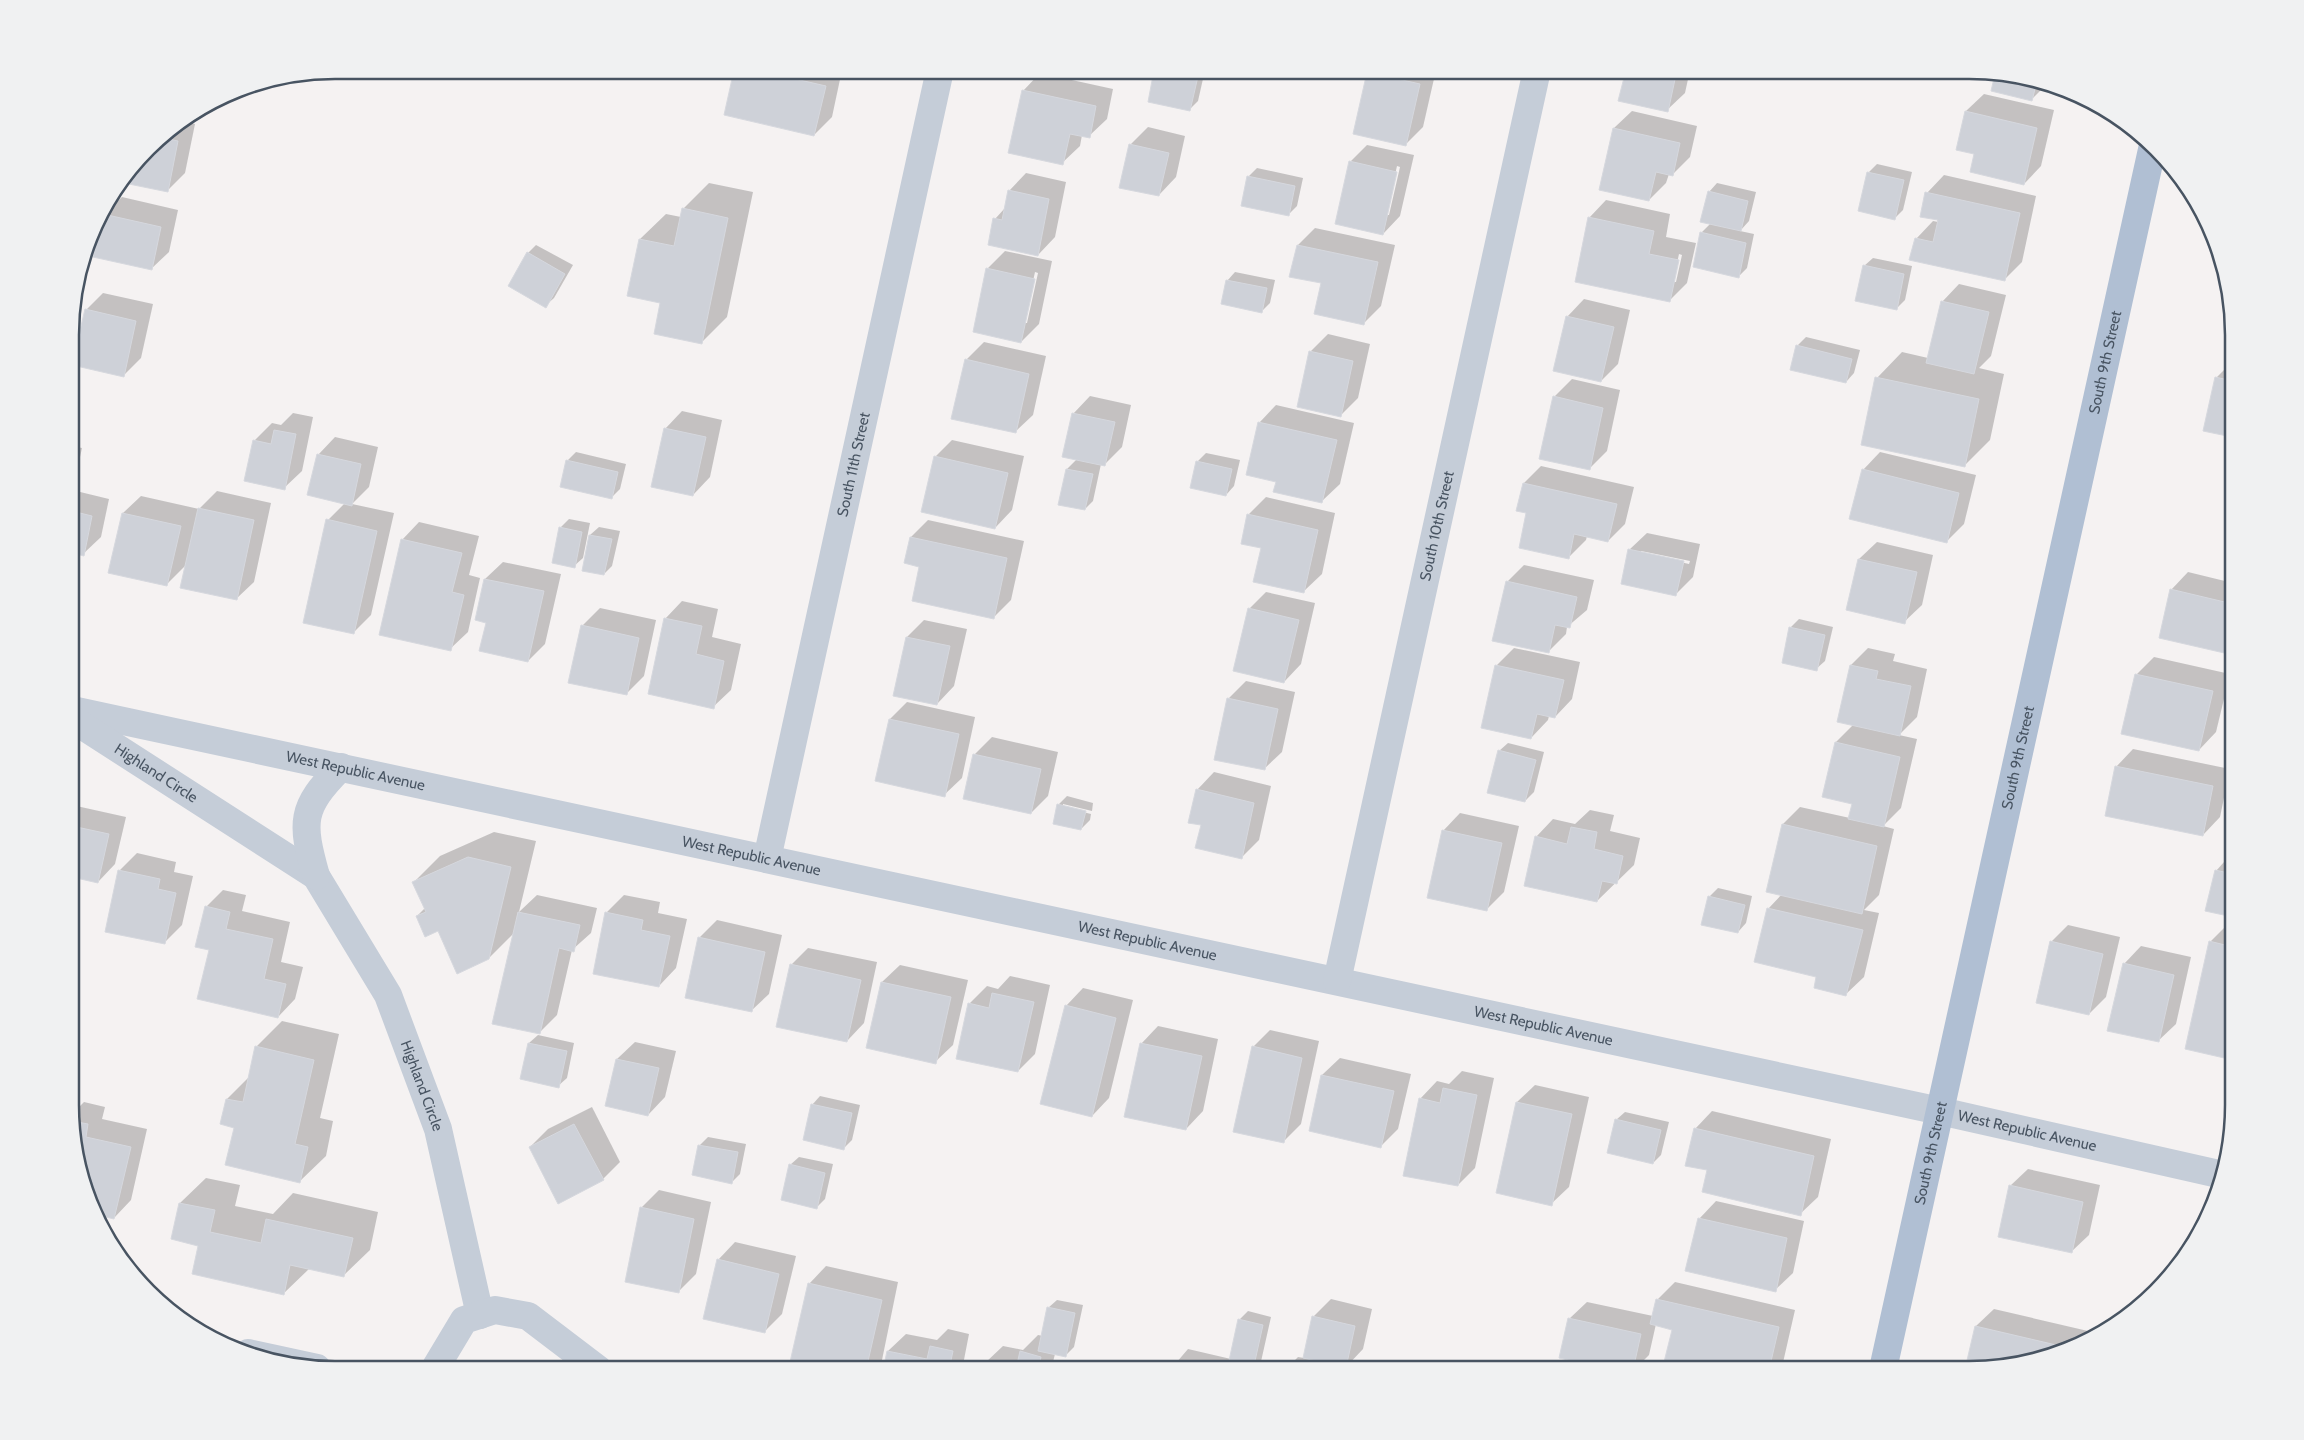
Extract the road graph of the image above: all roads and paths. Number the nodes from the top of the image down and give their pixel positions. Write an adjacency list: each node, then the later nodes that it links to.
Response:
1 (938, 79): 7 (street, South 11th Street)
2 (1535, 79): 9 (street, South 10th Street)
3 (2151, 155): 10 (main road, South 9th Street)
4 (79, 711): 6 (street, West Republic Avenue)
5 (79, 724): 8 (street, Highland Circle)
6 (340, 767): 7 (street, West Republic Avenue); 8 (street, Highland Circle)
7 (767, 858): 9 (street, West Republic Avenue)
8 (316, 876): 12 (street, Highland Circle)
9 (1337, 981): 10 (street, West Republic Avenue)
10 (1940, 1111): 11 (street, West Republic Avenue); 15 (main road, South 9th Street)
11 (2216, 1173)
12 (480, 1315): 13 (street); 14 (street)
13 (439, 1361)
14 (587, 1361)
15 (1885, 1361)

